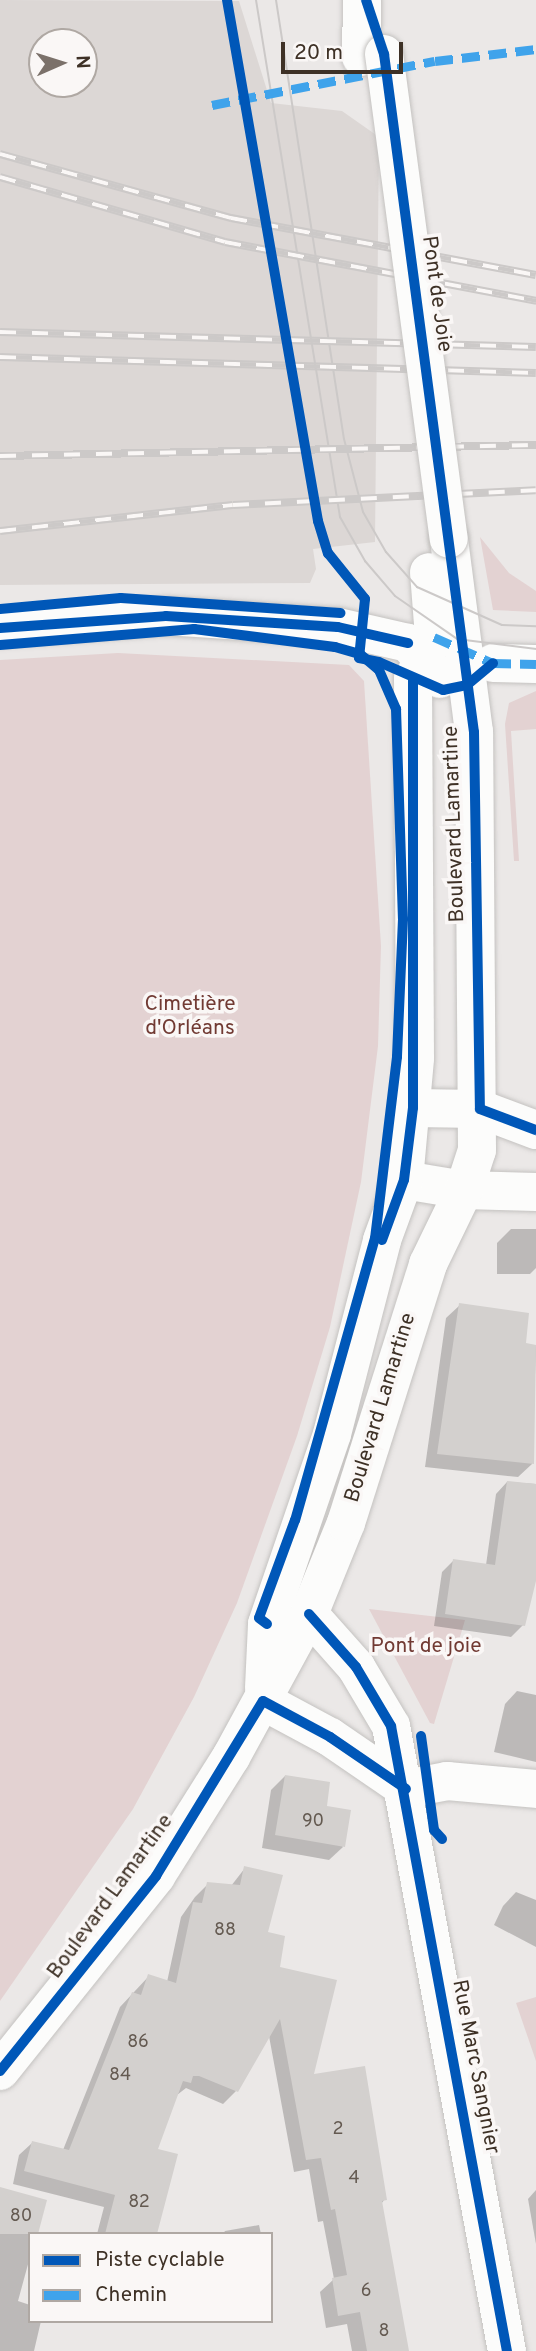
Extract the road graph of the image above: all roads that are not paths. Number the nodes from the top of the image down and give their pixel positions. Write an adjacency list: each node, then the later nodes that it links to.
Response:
1 (364, 0): 2 (street, Pont de Joie)
2 (437, 539): 4 (street, Boulevard Lamartine); 7 (street, Boulevard Lamartine)
3 (0, 628): 4 (street)
4 (422, 647): 7 (street, Boulevard Lamartine); 8 (street, Boulevard Lamartine)
5 (493, 663): 6 (street)
6 (536, 664)
7 (477, 1041): 9 (street, Boulevard Lamartine)
8 (413, 1108): 9 (street); 11 (street, Boulevard Lamartine)
9 (480, 1110): 10 (street); 12 (street, Boulevard Lamartine)
10 (536, 1130)
11 (404, 1180): 12 (street); 15 (street, Boulevard Lamartine)
12 (464, 1190): 13 (street); 14 (street, Boulevard Lamartine)
13 (536, 1192)
14 (309, 1614): 15 (street, Boulevard Lamartine); 16 (street, Rue Marc Sangnier)
15 (263, 1701): 16 (street); 18 (street, Boulevard Lamartine)
16 (405, 1789): 17 (street); 19 (street, Rue Marc Sangnier)
17 (536, 1789)
18 (0, 2071)
19 (507, 2351)

